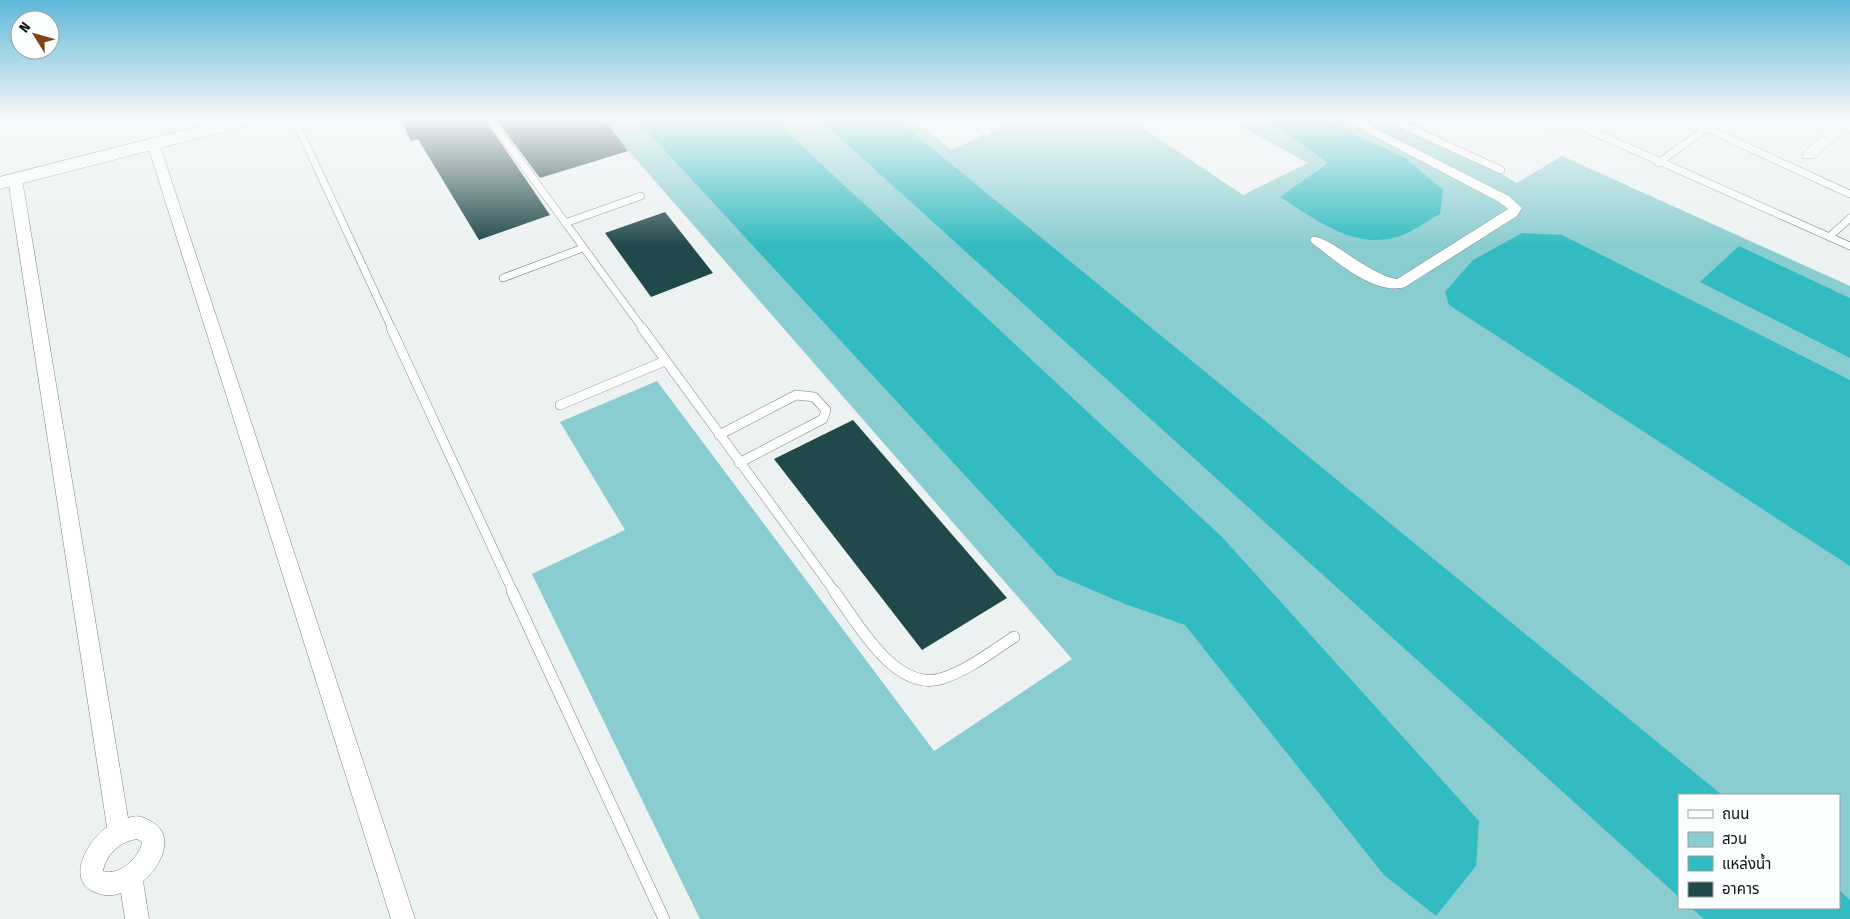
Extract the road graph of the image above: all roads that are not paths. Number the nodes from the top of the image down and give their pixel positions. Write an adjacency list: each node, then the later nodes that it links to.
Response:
1 (15, 161): 12 (main road)
2 (85, 161): 14 (main road)
3 (160, 161): 32 (street)
4 (314, 161): 33 (lane)
5 (519, 161): 18 (lane)
6 (1430, 161): 20 (street)
7 (1481, 161): 13 (lane)
8 (1654, 161): 11 (lane)
9 (1661, 161): 11 (lane)
10 (1778, 161): 15 (lane)
11 (1658, 163): 19 (lane)
12 (0, 165)
13 (1501, 170)
14 (7, 181): 29 (street)
15 (1850, 194)
16 (641, 196): 18 (lane)
17 (1850, 218): 19 (lane)
18 (565, 223): 22 (lane)
19 (1829, 237): 21 (lane)
20 (1316, 240)
21 (1850, 246)
22 (583, 248): 23 (lane); 24 (lane)
23 (503, 278)
24 (665, 361): 25 (lane); 26 (lane)
25 (560, 405)
26 (719, 435): 27 (lane); 27 (lane)
27 (739, 463): 28 (lane)
28 (1014, 637)
29 (119, 832): 30 (street); 30 (street)
30 (130, 877): 31 (street)
31 (137, 919)
32 (403, 919)
33 (664, 919)

